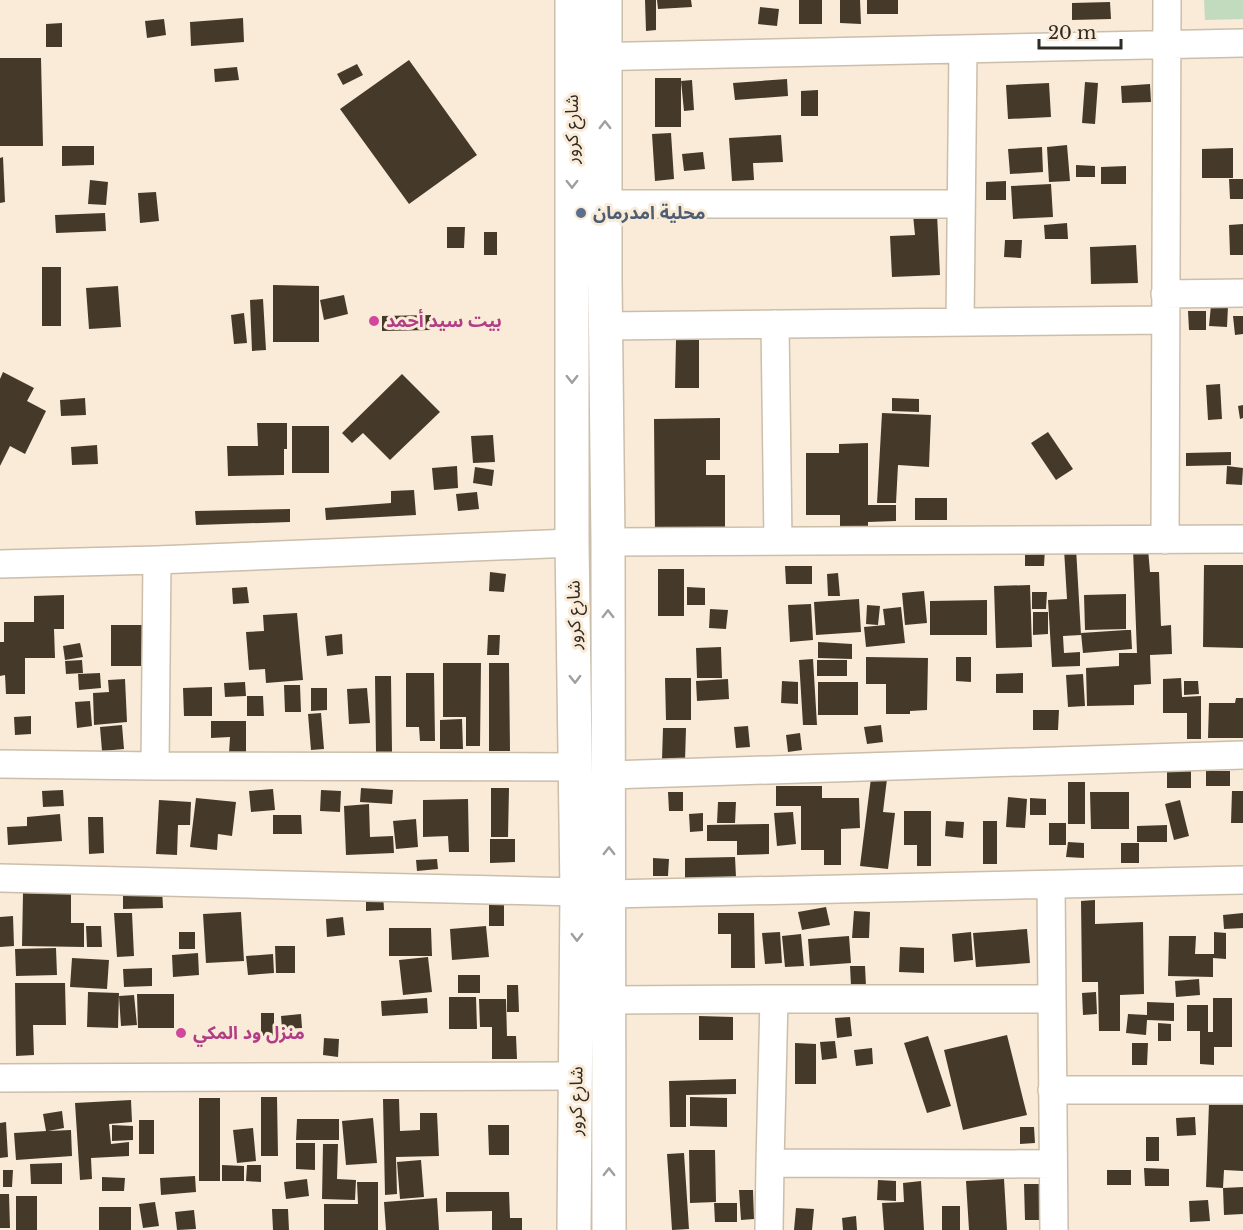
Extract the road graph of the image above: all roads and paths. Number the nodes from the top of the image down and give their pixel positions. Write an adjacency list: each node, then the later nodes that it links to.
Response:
1 (572, 0): 8 (main road, شارع كرور)
2 (605, 0): 7 (main road, شارع كرور)
3 (1167, 0): 5 (street)
4 (1243, 43): 5 (street)
5 (1166, 44): 6 (street); 14 (street)
6 (963, 49): 7 (street); 10 (street)
7 (605, 56): 8 (street); 9 (main road, شارع كرور, one-way to 7)
8 (572, 57): 12 (main road, شارع كرور, one-way to 12)
9 (605, 204): 10 (street); 11 (main road, شارع كرور)
10 (961, 204): 15 (street)
11 (605, 280): 12 (main road); 17 (main road, شارع كرور)
12 (572, 282): 22 (main road, شارع كرور, one-way to 22)
13 (1243, 293): 14 (street)
14 (1165, 307): 15 (street); 19 (street)
15 (960, 322): 16 (street)
16 (775, 324): 17 (street); 20 (street)
17 (606, 326): 21 (main road, شارع كرور)
18 (1243, 539): 19 (street)
19 (1165, 540): 20 (street)
20 (778, 541): 21 (street)
21 (608, 542): 29 (main road, شارع كرور, one-way to 21)
22 (572, 543): 23 (street); 28 (main road, شارع كرور, one-way to 28)
23 (157, 560): 24 (street); 27 (street)
24 (0, 564)
25 (1243, 755): 29 (street)
26 (0, 764): 27 (street)
27 (155, 766): 28 (street)
28 (576, 767): 33 (main road, شارع كرور)
29 (609, 776): 34 (main road, شارع كرور, one-way to 29)
30 (0, 878): 33 (street)
31 (1243, 880): 32 (street)
32 (1051, 885): 34 (street); 36 (street)
33 (577, 892): 34 (street); 38 (main road, شارع كرور, one-way to 38)
34 (610, 894): 37 (main road, شارع كرور)
35 (774, 999): 36 (street); 37 (street); 42 (street)
36 (1052, 999): 40 (street)
37 (610, 1000): 45 (main road, شارع كرور, one-way to 37)
38 (576, 1076): 39 (street); 44 (main road, شارع كرور)
39 (0, 1078)
40 (1052, 1090): 41 (street); 43 (street)
41 (1243, 1090)
42 (770, 1163): 43 (street); 46 (street)
43 (1053, 1164): 47 (street)
44 (574, 1230)
45 (609, 1230)
46 (769, 1230)
47 (1054, 1230)

